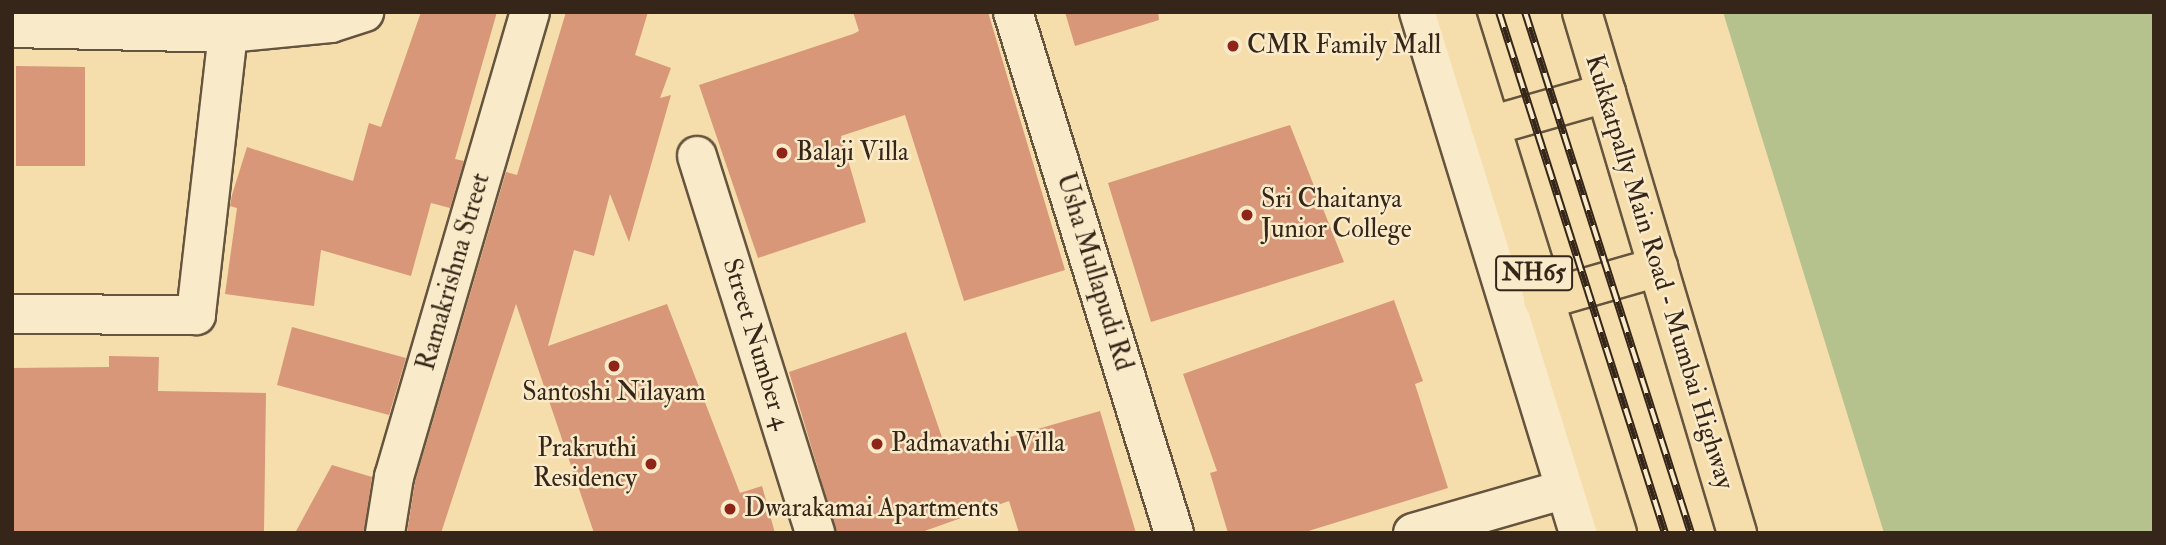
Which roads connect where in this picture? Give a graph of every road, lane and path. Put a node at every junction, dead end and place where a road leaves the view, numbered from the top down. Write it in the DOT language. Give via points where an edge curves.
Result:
graph roads {
  1 [pos="364,12"];
  2 [pos="530,12"];
  3 [pos="1013,12"];
  4 [pos="1419,12"];
  5 [pos="1455,12"];
  6 [pos="1582,12"];
  7 [pos="64,21"];
  8 [pos="12,28"];
  9 [pos="228,33"];
  10 [pos="1606,93"];
  11 [pos="1490,126"];
  12 [pos="698,156"];
  13 [pos="1658,267"];
  14 [pos="1543,300"];
  15 [pos="12,314"];
  16 [pos="1583,484"];
  17 [pos="385,533"];
  18 [pos="815,533"];
  19 [pos="1174,533"];
  20 [pos="1413,533"];
  21 [pos="1579,533"];
  22 [pos="1617,533"];
  23 [pos="1737,533"];
  1 -- 9 [label="street" via="331,23"];
  2 -- 17 [label="street, Ramakrishna Street" via="394,477"];
  3 -- 19 [label="street, Usha Mullapudi Rd"];
  4 -- 16 [label="street"];
  5 -- 11 [label="highway, NH65"];
  6 -- 10 [label="highway, Kukkatpally Main Road - Mumbai Highway"];
  7 -- 8 [label="street"];
  7 -- 9 [label="street"];
  9 -- 15 [label="street" via="196,315"];
  10 -- 11 [label="highway"];
  10 -- 13 [label="highway, Kukkatpally Main Road - Mumbai Highway"];
  11 -- 14 [label="highway, NH65"];
  12 -- 18 [label="street, Street Number 4"];
  13 -- 14 [label="highway"];
  13 -- 23 [label="highway, Kukkatpally Main Road - Mumbai Highway"];
  14 -- 16 [label="highway, NH65"];
  16 -- 20 [label="street"];
  16 -- 21 [label="street"];
  16 -- 22 [label="highway, NH65"];
}
